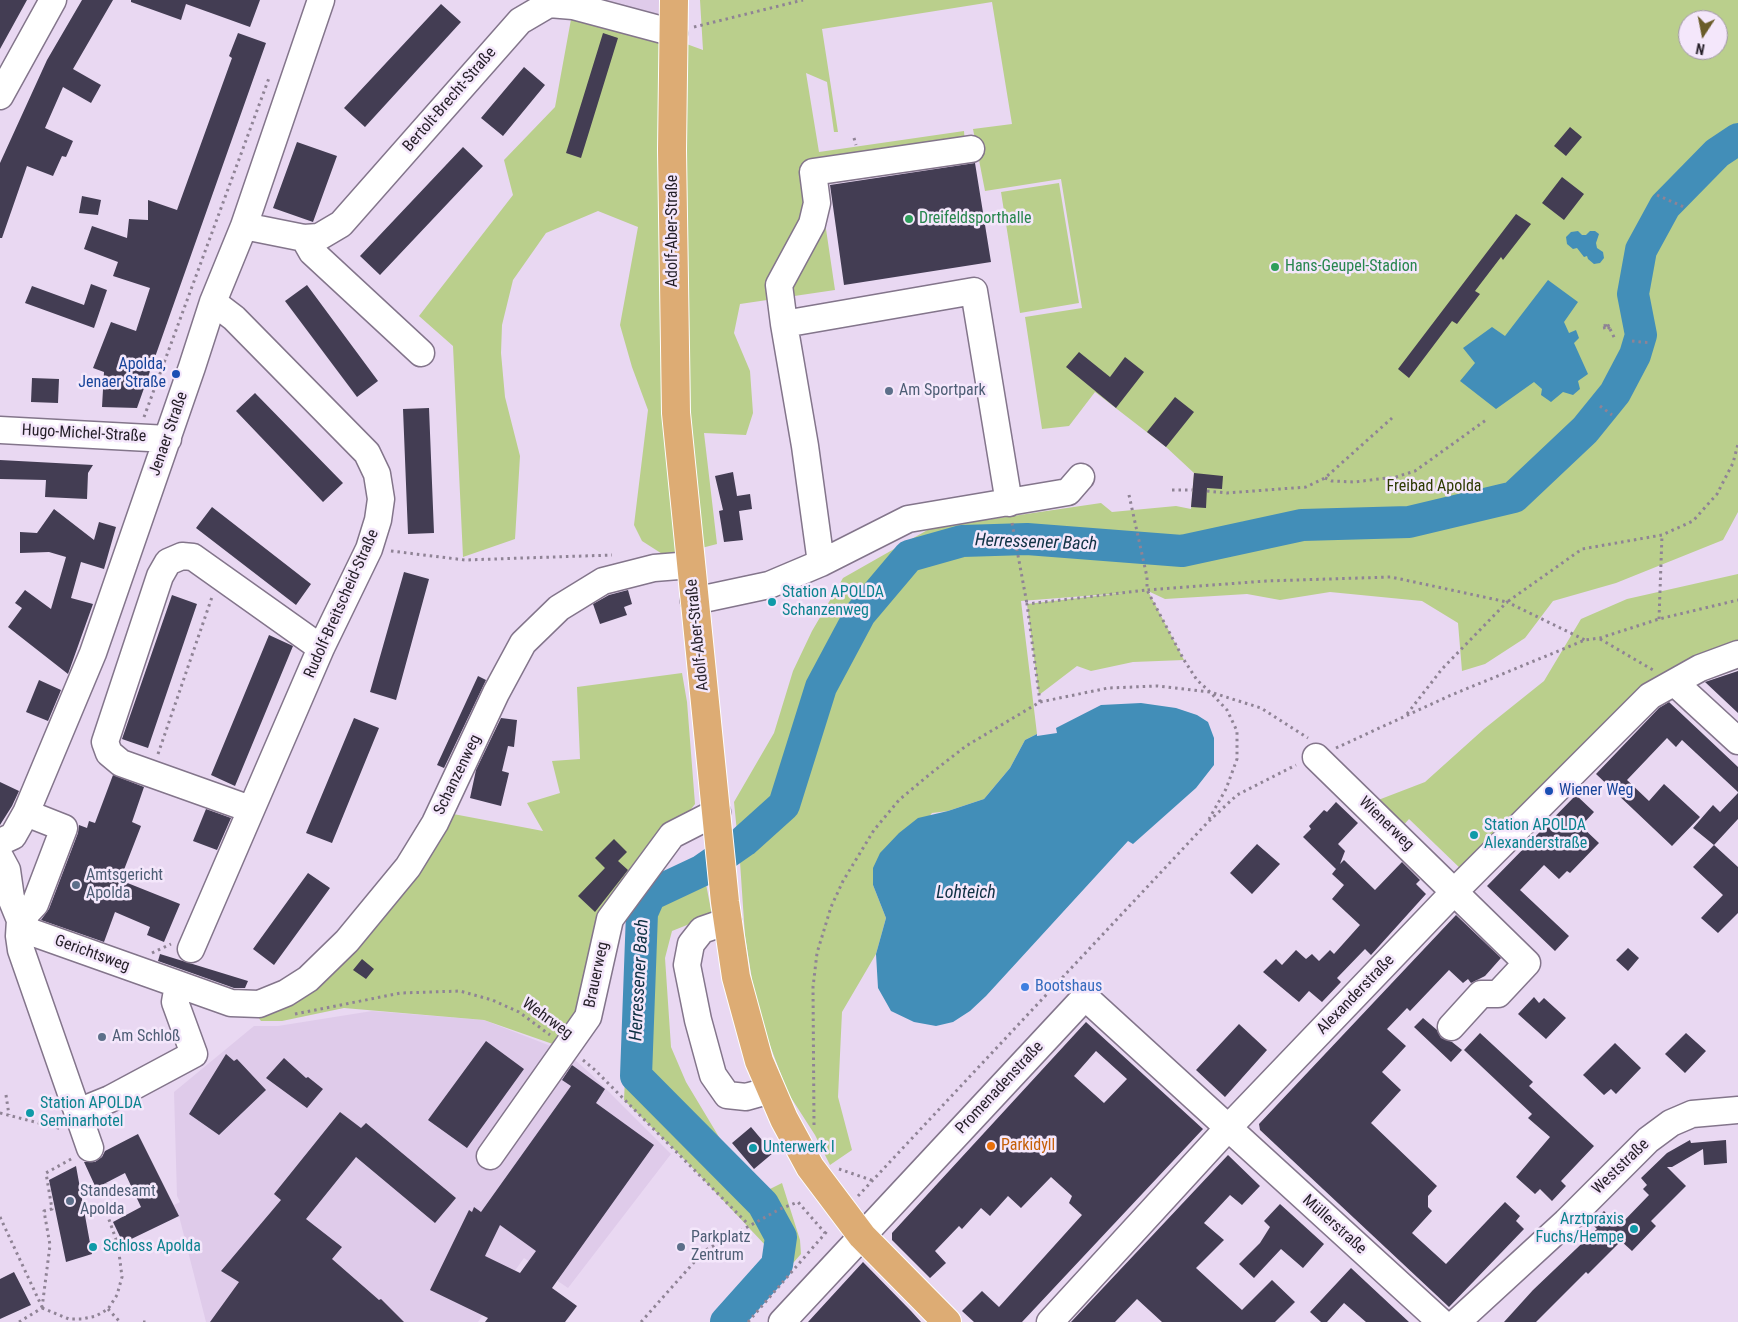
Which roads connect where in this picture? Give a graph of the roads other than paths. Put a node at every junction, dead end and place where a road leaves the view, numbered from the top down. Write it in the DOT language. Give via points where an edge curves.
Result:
graph roads {
  1 [pos="53,0"];
  2 [pos="321,0"];
  3 [pos="674,0"];
  4 [pos="674,33"];
  5 [pos="0,96"];
  6 [pos="971,149"];
  7 [pos="244,226"];
  8 [pos="304,238"];
  9 [pos="213,302"];
  10 [pos="784,324"];
  11 [pos="421,354"];
  12 [pos="0,430"];
  13 [pos="168,439"];
  14 [pos="1081,477"];
  15 [pos="1009,503"];
  16 [pos="821,563"];
  17 [pos="691,565"];
  18 [pos="694,600"];
  19 [pos="321,648"];
  20 [pos="1738,654"];
  21 [pos="1675,683"];
  22 [pos="1738,741"];
  23 [pos="1316,757"];
  24 [pos="250,809"];
  25 [pos="717,812"];
  26 [pos="26,813"];
  27 [pos="1,850"];
  28 [pos="1455,891"];
  29 [pos="20,920"];
  30 [pos="728,921"];
  31 [pos="190,949"];
  32 [pos="178,985"];
  33 [pos="231,1003"];
  34 [pos="1451,1027"];
  35 [pos="771,1090"];
  36 [pos="1738,1110"];
  37 [pos="70,1121"];
  38 [pos="1228,1128"];
  39 [pos="90,1148"];
  40 [pos="490,1156"];
  41 [pos="862,1236"];
  42 [pos="782,1322"];
  43 [pos="948,1322"];
  44 [pos="1050,1322"];
  45 [pos="1441,1322"];
  46 [pos="1457,1322"];
  1 -- 5 [label="street"];
  2 -- 7 [label="street, Jenaer Straße"];
  3 -- 4 [label="main road, Adolf-Aber-Straße"];
  4 -- 8 [label="street, Bertolt-Brecht-Straße" via="573,6 549,4 520,21 341,224 319,236"];
  4 -- 17 [label="main road, Adolf-Aber-Straße" via="674,358 676,413"];
  6 -- 10 [label="street" via="813,172 817,203 812,224 779,285"];
  7 -- 8 [label="street, Bertolt-Brecht-Straße"];
  7 -- 9 [label="street, Jenaer Straße"];
  8 -- 11 [label="street" via="312,252"];
  9 -- 13 [label="street, Jenaer Straße"];
  9 -- 19 [label="street, Rudolf-Breitscheid-Straße" via="234,318 367,453 377,474 381,499 369,549"];
  10 -- 15 [label="street" via="974,291"];
  10 -- 16 [label="street"];
  12 -- 13 [label="street, Hugo-Michel-Straße"];
  13 -- 26 [label="street, Jenaer Straße" via="93,653"];
  14 -- 15 [label="street" via="1068,492"];
  15 -- 16 [label="street" via="908,519"];
  16 -- 18 [label="street" via="760,588"];
  17 -- 18 [label="main road, Adolf-Aber-Straße"];
  17 -- 33 [label="street, Schanzenweg" via="654,568 603,581 559,608 523,643 434,823 408,867 381,902 308,979 259,1004"];
  18 -- 25 [label="main road, Adolf-Aber-Straße"];
  19 -- 24 [label="street, Rudolf-Breitscheid-Straße"];
  19 -- 24 [label="street" via="194,557 182,556 168,562 160,576 104,742 109,753 122,763"];
  20 -- 21 [label="street, Alexanderstraße" via="1700,668"];
  21 -- 22 [label="street"];
  21 -- 28 [label="street, Alexanderstraße" via="1650,696"];
  23 -- 28 [label="street, Wienerweg"];
  24 -- 31 [label="street, Rudolf-Breitscheid-Straße"];
  25 -- 30 [label="main road, Adolf-Aber-Straße"];
  25 -- 40 [label="street, Brauerweg" via="672,835 610,919 588,1017"];
  26 -- 27 [label="street, Jenaer Straße"];
  26 -- 29 [label="street" via="64,828 35,904"];
  27 -- 29 [label="street" via="11,898"];
  28 -- 34 [label="street, Wienerweg" via="1527,963 1498,994 1481,994"];
  28 -- 38 [label="street, Alexanderstraße"];
  29 -- 32 [label="street, Gerichtsweg" via="31,932"];
  29 -- 37 [label="street" via="21,950"];
  30 -- 35 [label="main road, Adolf-Aber-Straße" via="736,977 747,1021"];
  30 -- 35 [label="street" via="702,930 691,944 687,965 698,1020 713,1076 727,1095 746,1096"];
  32 -- 33 [label="street, Gerichtsweg"];
  32 -- 37 [label="street" via="175,1002 194,1054"];
  35 -- 41 [label="main road, Adolf-Aber-Straße" via="810,1167"];
  36 -- 46 [label="street, Weststraße" via="1692,1114 1656,1134"];
  37 -- 39 [label="street"];
  38 -- 41 [label="street, Promenadenstraße" via="1085,997"];
  38 -- 44 [label="street, Alexanderstraße"];
  38 -- 45 [label="street, Müllerstraße"];
  41 -- 42 [label="street, Promenadenstraße"];
  41 -- 43 [label="main road, Adolf-Aber-Straße"];
}
